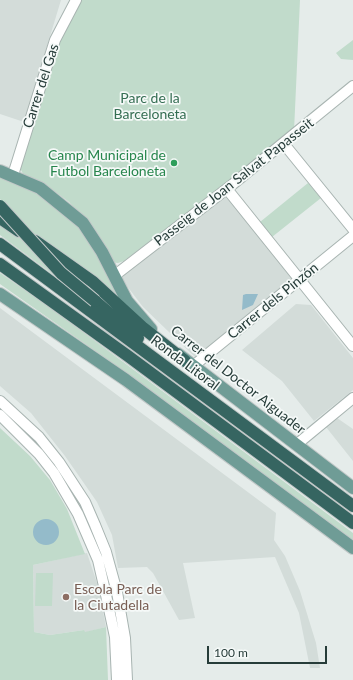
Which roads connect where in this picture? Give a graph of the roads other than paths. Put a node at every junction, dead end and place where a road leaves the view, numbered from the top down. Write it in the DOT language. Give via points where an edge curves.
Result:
graph roads {
  1 [pos="76,0"];
  2 [pos="353,86"];
  3 [pos="284,144"];
  4 [pos="0,170"];
  5 [pos="13,175"];
  6 [pos="227,189"];
  7 [pos="0,206"];
  8 [pos="0,218"];
  9 [pos="353,229"];
  10 [pos="353,236"];
  11 [pos="0,244"];
  12 [pos="0,265"];
  13 [pos="114,276"];
  14 [pos="299,280"];
  15 [pos="0,294"];
  16 [pos="353,346"];
  17 [pos="188,364"];
  18 [pos="183,380"];
  19 [pos="353,398"];
  20 [pos="0,401"];
  21 [pos="0,415"];
  22 [pos="296,445"];
  23 [pos="353,488"];
  24 [pos="353,506"];
  25 [pos="353,523"];
  26 [pos="353,548"];
  27 [pos="117,680"];
  28 [pos="127,680"];
  1 -- 5 [label="street, Carrer del Gas" via="55,40"];
  2 -- 3 [label="street, Passeig de Joan Salvat Papasseit"];
  3 -- 6 [label="street, Passeig de Joan Salvat Papasseit"];
  3 -- 9 [label="street"];
  4 -- 5 [label="main road, Carrer del Doctor Aiguader"];
  5 -- 13 [label="main road, Carrer del Doctor Aiguader" via="40,188 83,223"];
  6 -- 13 [label="street, Passeig de Joan Salvat Papasseit"];
  6 -- 14 [label="street"];
  7 -- 18 [label="highway, bridge" via="61,273"];
  8 -- 17 [label="highway" via="93,282 142,327"];
  10 -- 14 [label="street, Carrer dels Pinzón"];
  11 -- 18 [label="highway, Ronda Litoral"];
  12 -- 25 [label="highway, Ronda Litoral" via="128,356"];
  13 -- 17 [label="main road, Carrer del Doctor Aiguader" via="127,301 146,324"];
  14 -- 16 [label="street"];
  14 -- 17 [label="street, Carrer dels Pinzón"];
  15 -- 26 [label="main road" via="126,380"];
  17 -- 22 [label="main road, Carrer del Doctor Aiguader"];
  18 -- 24 [label="highway, Ronda Litoral"];
  19 -- 22 [label="street"];
  20 -- 28 [label="street" via="39,437 85,502 106,552 117,592"];
  21 -- 27 [label="street" via="40,454 78,514 98,560 115,637"];
  22 -- 23 [label="main road, Carrer del Doctor Aiguader"];
}
